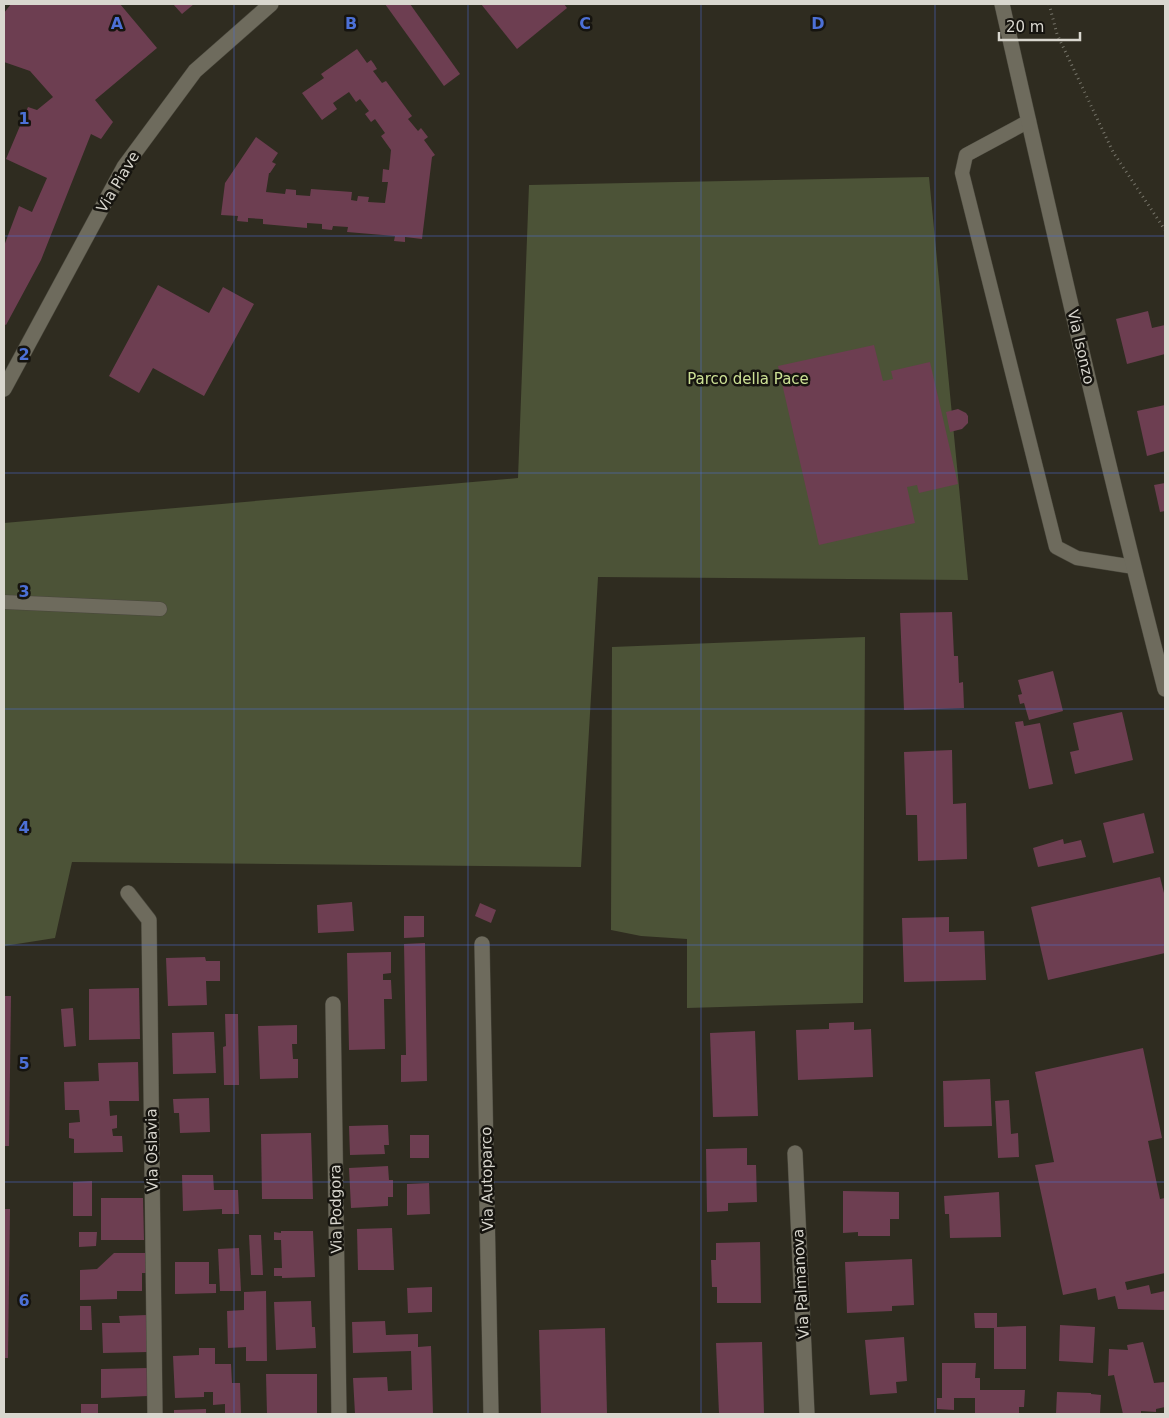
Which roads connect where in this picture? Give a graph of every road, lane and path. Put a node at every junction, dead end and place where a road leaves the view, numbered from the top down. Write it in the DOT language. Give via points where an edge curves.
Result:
graph roads {
  1 [pos="270,4"];
  2 [pos="1002,4"];
  3 [pos="1049,4"];
  4 [pos="1028,121"];
  5 [pos="1165,230"];
  6 [pos="4,389"];
  7 [pos="1134,567"];
  8 [pos="4,602"];
  9 [pos="160,609"];
  10 [pos="1165,689"];
  11 [pos="128,893"];
  12 [pos="482,944"];
  13 [pos="333,1004"];
  14 [pos="795,1153"];
  15 [pos="156,1414"];
  16 [pos="339,1414"];
  17 [pos="491,1414"];
  18 [pos="807,1414"];
  1 -- 6 [label="street, Via Piave" via="195,71 124,167"];
  2 -- 4 [label="street, Via Isonzo"];
  3 -- 5 [label="path" via="1057,34 1112,152"];
  4 -- 7 [label="street, Via Isonzo"];
  4 -- 7 [label="lane" via="966,155 962,173 1056,547 1077,558"];
  7 -- 10 [label="street, Via Isonzo"];
  8 -- 9 [label="lane"];
  11 -- 15 [label="street, Via Oslavia" via="149,920"];
  12 -- 17 [label="street, Via Autoparco"];
  13 -- 16 [label="street, Via Podgora"];
  14 -- 18 [label="street, Via Palmanova"];
}
